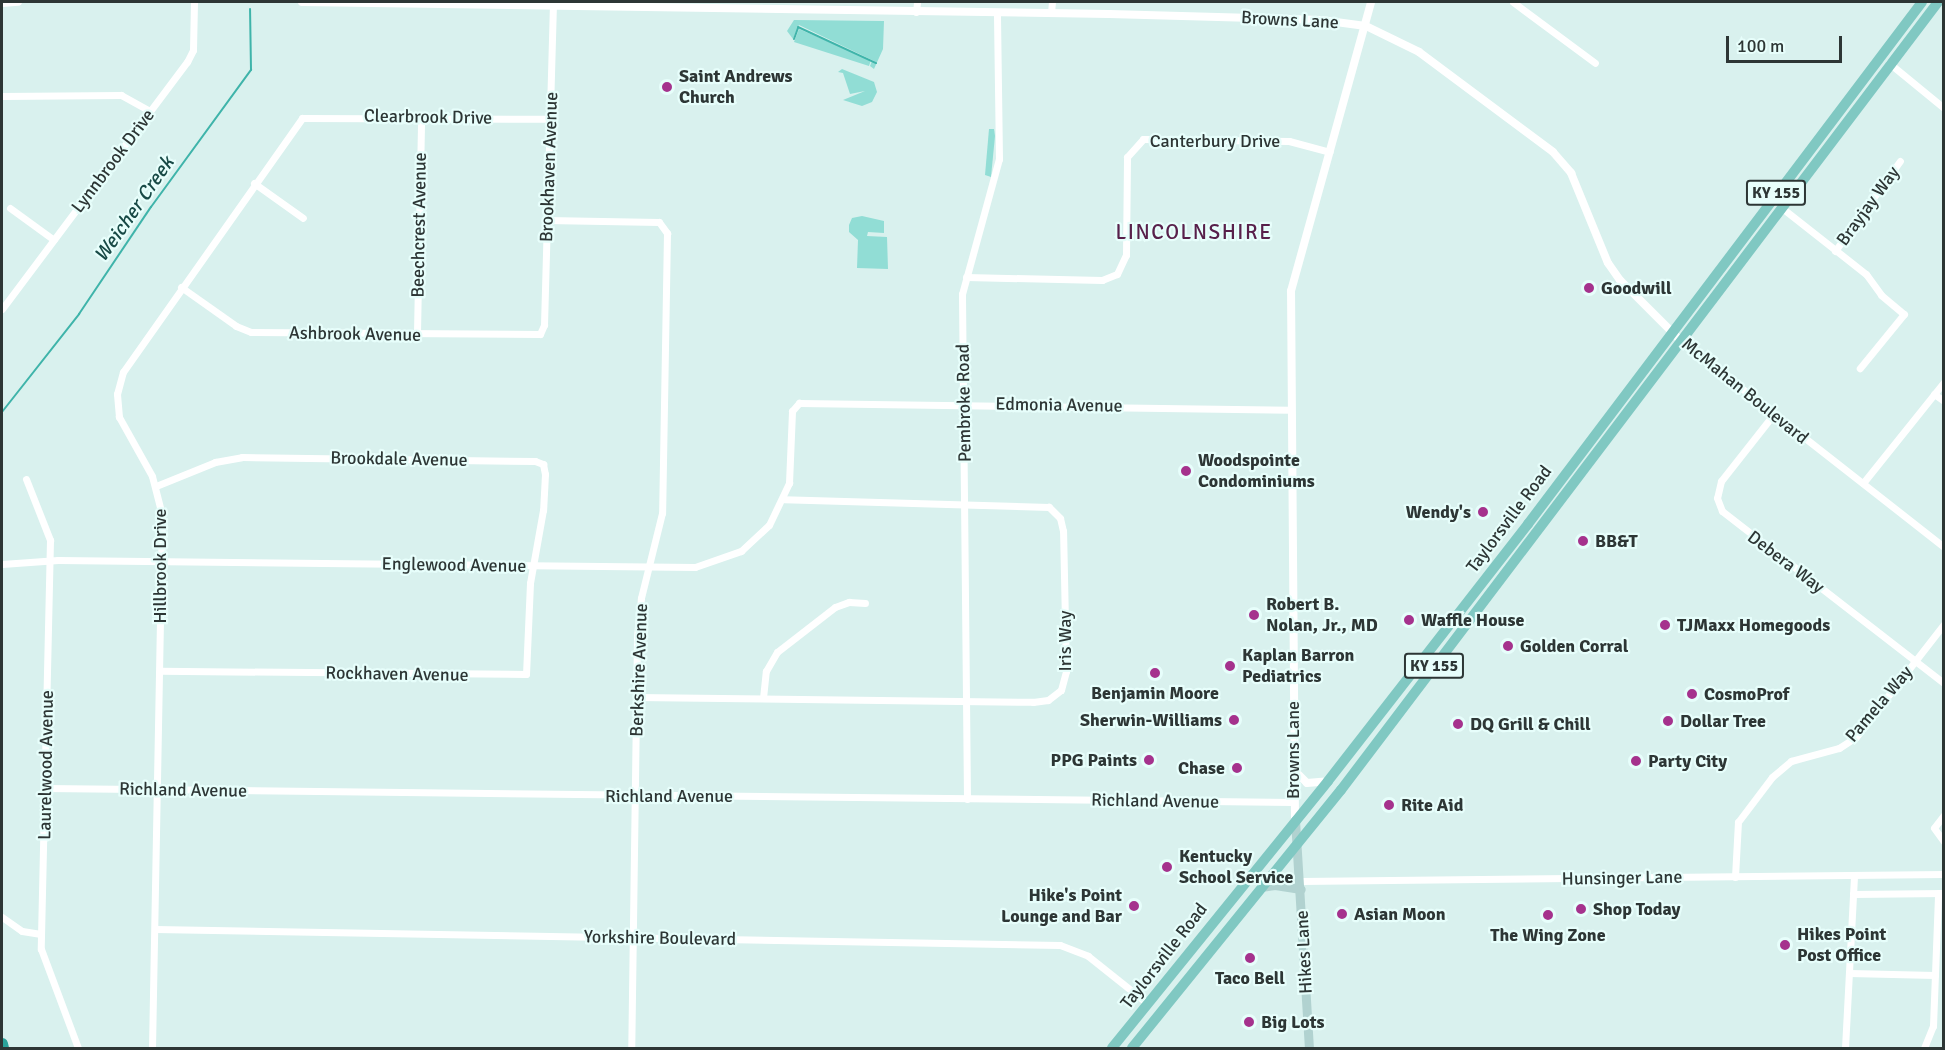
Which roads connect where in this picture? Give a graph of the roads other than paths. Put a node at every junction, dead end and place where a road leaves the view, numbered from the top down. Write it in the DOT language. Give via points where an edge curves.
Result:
graph roads {
  1 [pos="18,2"];
  2 [pos="194,2"];
  3 [pos="302,2"];
  4 [pos="917,2"];
  5 [pos="1052,2"];
  6 [pos="1371,2"];
  7 [pos="1513,2"];
  8 [pos="1922,2"];
  9 [pos="1938,2"];
  10 [pos="2,3"];
  11 [pos="553,3"];
  12 [pos="652,4"];
  13 [pos="781,5"];
  14 [pos="916,12"];
  15 [pos="997,12"];
  16 [pos="1051,13"];
  17 [pos="1366,26"];
  18 [pos="1881,55"];
  19 [pos="1596,63"];
  20 [pos="1891,65"];
  21 [pos="2,96"];
  22 [pos="1944,108"];
  23 [pos="150,111"];
  24 [pos="304,117"];
  25 [pos="421,117"];
  26 [pos="552,118"];
  27 [pos="1330,152"];
  28 [pos="1900,161"];
  29 [pos="254,183"];
  30 [pos="10,208"];
  31 [pos="1782,208"];
  32 [pos="303,218"];
  33 [pos="546,220"];
  34 [pos="54,240"];
  35 [pos="1835,251"];
  36 [pos="966,277"];
  37 [pos="181,287"];
  38 [pos="2,309"];
  39 [pos="542,332"];
  40 [pos="417,333"];
  41 [pos="1676,336"];
  42 [pos="1860,368"];
  43 [pos="1944,382"];
  44 [pos="1934,394"];
  45 [pos="1944,401"];
  46 [pos="963,405"];
  47 [pos="794,406"];
  48 [pos="1290,410"];
  49 [pos="1773,415"];
  50 [pos="26,479"];
  51 [pos="1863,483"];
  52 [pos="156,486"];
  53 [pos="784,499"];
  54 [pos="965,503"];
  55 [pos="1944,547"];
  56 [pos="50,561"];
  57 [pos="162,561"];
  58 [pos="2,564"];
  59 [pos="531,566"];
  60 [pos="649,568"];
  61 [pos="865,603"];
  62 [pos="1944,624"];
  63 [pos="1915,661"];
  64 [pos="160,671"];
  65 [pos="1944,683"];
  66 [pos="636,697"];
  67 [pos="763,698"];
  68 [pos="968,701"];
  69 [pos="1294,770"];
  70 [pos="1329,781"];
  71 [pos="45,788"];
  72 [pos="158,789"];
  73 [pos="635,795"];
  74 [pos="967,799"];
  75 [pos="1293,802"];
  76 [pos="1944,815"];
  77 [pos="1295,820"];
  78 [pos="1298,842"];
  79 [pos="1944,842"];
  80 [pos="1944,874"];
  81 [pos="1854,875"];
  82 [pos="1735,877"];
  83 [pos="1301,885"];
  84 [pos="1261,887"];
  85 [pos="1941,893"];
  86 [pos="1853,894"];
  87 [pos="2,917"];
  88 [pos="155,929"];
  89 [pos="41,934"];
  90 [pos="633,937"];
  91 [pos="1849,973"];
  92 [pos="1935,975"];
  93 [pos="1147,1003"];
  94 [pos="2,1044"];
  95 [pos="3,1048"];
  96 [pos="78,1048"];
  97 [pos="153,1048"];
  98 [pos="631,1048"];
  99 [pos="1113,1048"];
  100 [pos="1132,1048"];
  101 [pos="1309,1048"];
  102 [pos="1845,1048"];
  103 [pos="1924,1048"];
  1 -- 10 [label="street"];
  2 -- 23 [label="street, Lynnbrook Drive" via="192,54"];
  3 -- 11 [label="street, Browns Lane"];
  4 -- 14 [label="street"];
  5 -- 16 [label="street"];
  6 -- 17 [label="street"];
  7 -- 19 [label="street"];
  8 -- 18 [label="main road, Taylorsville Road / KY 155"];
  9 -- 20 [label="main road, Taylorsville Road / KY 155"];
  11 -- 12 [label="street, Browns Lane"];
  11 -- 26 [label="street, Brookhaven Avenue"];
  12 -- 13 [label="street, Browns Lane"];
  13 -- 14 [label="street, Browns Lane"];
  14 -- 15 [label="street, Browns Lane"];
  15 -- 16 [label="street, Browns Lane"];
  15 -- 36 [label="street, Pembroke Road" via="999,159"];
  16 -- 17 [label="street, Browns Lane" via="1321,20"];
  17 -- 27 [label="street, Browns Lane"];
  17 -- 41 [label="street, McMahan Boulevard" via="1419,52 1553,152 1571,173 1608,263"];
  18 -- 20 [label="street"];
  18 -- 41 [label="main road, Taylorsville Road / KY 155"];
  20 -- 22 [label="street"];
  20 -- 31 [label="main road, Taylorsville Road / KY 155"];
  21 -- 23 [label="street" via="121,94"];
  23 -- 34 [label="street, Lynnbrook Drive"];
  24 -- 25 [label="street, Clearbrook Drive"];
  24 -- 29 [label="street, Hillbrook Drive"];
  25 -- 26 [label="street, Clearbrook Drive"];
  25 -- 40 [label="street, Beechcrest Avenue"];
  26 -- 33 [label="street, Brookhaven Avenue"];
  27 -- 36 [label="street, Canterbury Drive" via="1289,141 1143,139 1127,157 1126,255 1117,274 1102,280"];
  27 -- 48 [label="street, Browns Lane" via="1291,291"];
  28 -- 35 [label="street, Brayjay Way"];
  29 -- 32 [label="street"];
  29 -- 37 [label="street, Hillbrook Drive"];
  30 -- 34 [label="street"];
  31 -- 35 [label="street"];
  31 -- 41 [label="main road, Taylorsville Road / KY 155"];
  33 -- 39 [label="street, Brookhaven Avenue"];
  33 -- 60 [label="street, Berkshire Avenue" via="662,223 667,233 662,513"];
  34 -- 38 [label="street, Lynnbrook Drive"];
  35 -- 42 [label="street" via="1866,274 1881,295 1904,314"];
  36 -- 46 [label="street, Pembroke Road" via="962,294"];
  37 -- 40 [label="street, Ashbrook Avenue" via="236,326 251,332"];
  37 -- 52 [label="street, Hillbrook Drive" via="126,365 117,394 126,435"];
  39 -- 40 [label="street, Ashbrook Avenue" via="533,336"];
  41 -- 49 [label="street, McMahan Boulevard"];
  41 -- 70 [label="main road, Taylorsville Road / KY 155"];
  41 -- 78 [label="main road, Taylorsville Road / KY 155"];
  43 -- 44 [label="street"];
  44 -- 45 [label="street"];
  44 -- 51 [label="street"];
  46 -- 47 [label="street, Edmonia Avenue"];
  46 -- 48 [label="street, Edmonia Avenue"];
  46 -- 54 [label="street, Pembroke Road"];
  47 -- 53 [label="street, Englewood Avenue" via="791,470"];
  48 -- 69 [label="street, Browns Lane"];
  49 -- 51 [label="street, McMahan Boulevard"];
  49 -- 63 [label="street, Debera Way" via="1721,481 1717,498 1722,511"];
  50 -- 56 [label="street, Laurelwood Avenue" via="48,530"];
  51 -- 55 [label="street, McMahan Boulevard"];
  52 -- 57 [label="street, Hillbrook Drive" via="162,515"];
  52 -- 59 [label="street, Brookdale Avenue" via="215,462 242,457 540,462 545,469 543,510"];
  53 -- 54 [label="street, Iris Way"];
  53 -- 60 [label="street, Englewood Avenue" via="763,533 734,555 703,566"];
  54 -- 68 [label="street, Pembroke Road"];
  54 -- 68 [label="street, Iris Way" via="1041,504 1060,518 1066,671 1061,690 1048,700"];
  56 -- 57 [label="street, Englewood Avenue"];
  56 -- 58 [label="street, Englewood Avenue"];
  56 -- 71 [label="street, Laurelwood Avenue"];
  57 -- 59 [label="street, Englewood Avenue"];
  57 -- 64 [label="street, Hillbrook Drive"];
  59 -- 60 [label="street, Englewood Avenue"];
  59 -- 64 [label="street, Rockhaven Avenue" via="529,664 522,675"];
  60 -- 66 [label="street, Berkshire Avenue" via="638,619"];
  61 -- 67 [label="street" via="849,602 835,608 777,652 766,671"];
  62 -- 63 [label="street, Pamela Way"];
  63 -- 65 [label="street, Debera Way"];
  63 -- 82 [label="street, Pamela Way" via="1856,737 1839,748 1791,761 1772,777 1738,822"];
  64 -- 72 [label="street, Hillbrook Drive"];
  66 -- 67 [label="street, Iris Way"];
  66 -- 73 [label="street, Berkshire Avenue"];
  67 -- 68 [label="street, Iris Way"];
  68 -- 74 [label="street, Pembroke Road"];
  69 -- 70 [label="street" via="1307,783"];
  69 -- 75 [label="street, Browns Lane"];
  70 -- 77 [label="main road, Taylorsville Road / KY 155"];
  71 -- 72 [label="street, Richland Avenue"];
  71 -- 89 [label="street, Laurelwood Avenue"];
  72 -- 73 [label="street, Richland Avenue"];
  72 -- 88 [label="street, Hillbrook Drive"];
  73 -- 74 [label="street, Richland Avenue"];
  73 -- 90 [label="street, Berkshire Avenue"];
  74 -- 75 [label="street, Richland Avenue"];
  75 -- 77 [label="street, Browns Lane"];
  76 -- 79 [label="street" via="1934,823"];
  77 -- 78 [label="main road, Hikes Lane"];
  77 -- 93 [label="main road, Taylorsville Road / KY 155"];
  78 -- 83 [label="main road, Hikes Lane"];
  78 -- 84 [label="main road, Taylorsville Road / KY 155"];
  80 -- 81 [label="street, Hunsinger Lane"];
  81 -- 82 [label="street, Hunsinger Lane"];
  81 -- 86 [label="street"];
  82 -- 83 [label="street, Hunsinger Lane"];
  83 -- 84 [label="main road"];
  83 -- 101 [label="main road, Hikes Lane"];
  84 -- 100 [label="main road, Taylorsville Road / KY 155"];
  85 -- 86 [label="street"];
  85 -- 92 [label="street"];
  86 -- 91 [label="street"];
  87 -- 89 [label="street" via="22,931"];
  88 -- 90 [label="street, Yorkshire Boulevard"];
  88 -- 97 [label="street, Hillbrook Drive"];
  89 -- 96 [label="street, Laurelwood Avenue" via="41,949"];
  90 -- 93 [label="street, Yorkshire Boulevard" via="1069,947 1088,956"];
  90 -- 98 [label="street, Berkshire Avenue"];
  91 -- 92 [label="street"];
  91 -- 102 [label="street"];
  92 -- 103 [label="street" via="1933,1026"];
  93 -- 99 [label="main road, Taylorsville Road / KY 155"];
  94 -- 95 [label="highway"];
}
